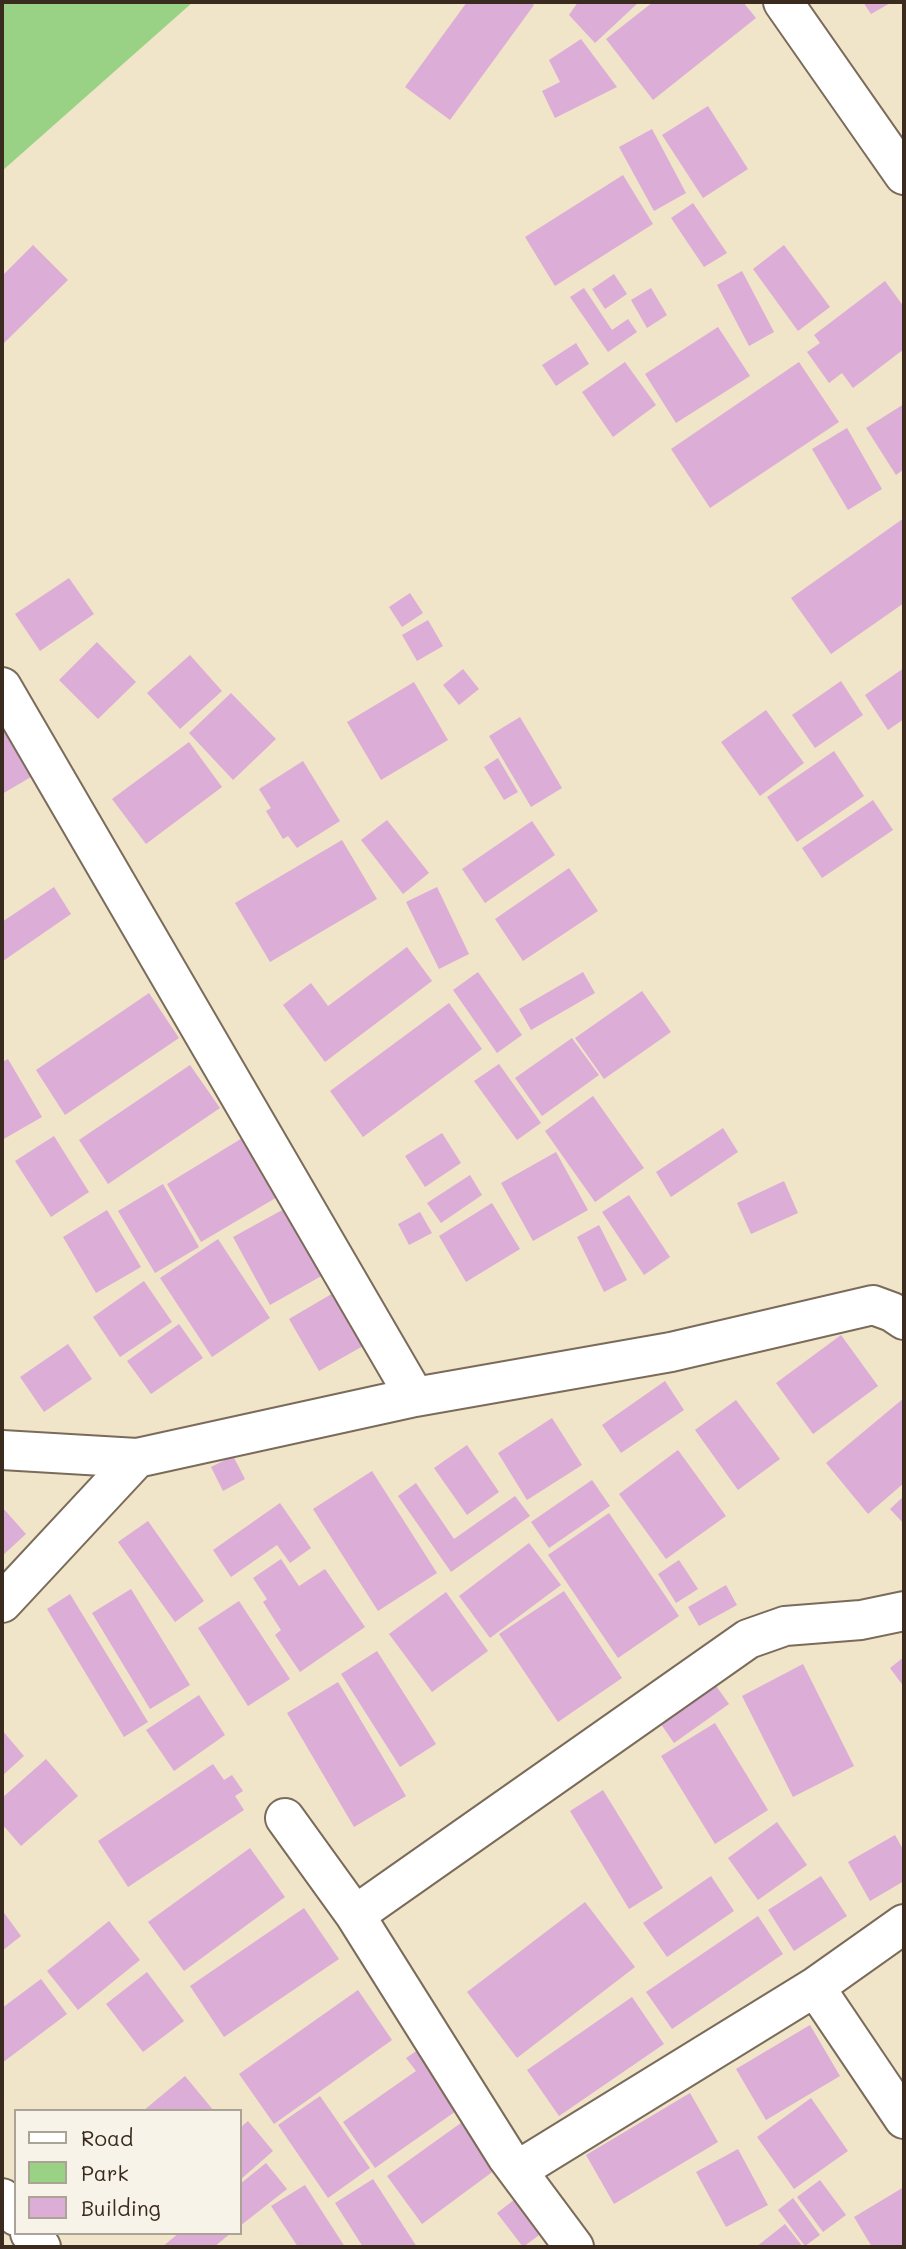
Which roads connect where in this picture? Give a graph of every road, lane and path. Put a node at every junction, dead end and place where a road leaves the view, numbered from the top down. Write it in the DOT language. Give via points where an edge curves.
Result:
graph roads {
  1 [pos="783,2"];
  2 [pos="904,175"];
  3 [pos="2,687"];
  4 [pos="904,1320"];
  5 [pos="415,1397"];
  6 [pos="4,1447"];
  7 [pos="137,1458"];
  8 [pos="2,1604"];
  9 [pos="904,1611"];
  10 [pos="285,1818"];
  11 [pos="355,1915"];
  12 [pos="904,1924"];
  13 [pos="815,1987"];
  14 [pos="904,2119"];
  15 [pos="519,2170"];
  16 [pos="2,2198"];
  17 [pos="14,2213"];
  18 [pos="574,2247"];
  1 -- 2 [label="street"];
  3 -- 5 [label="street"];
  4 -- 5 [label="street" via="873,1305 671,1352"];
  5 -- 7 [label="street"];
  6 -- 7 [label="street"];
  7 -- 8 [label="street"];
  9 -- 11 [label="street" via="785,1626 748,1639"];
  10 -- 11 [label="street"];
  11 -- 15 [label="street"];
  12 -- 13 [label="street"];
  13 -- 14 [label="street"];
  13 -- 15 [label="street"];
  15 -- 18 [label="street"];
  16 -- 17 [label="street"];
}
